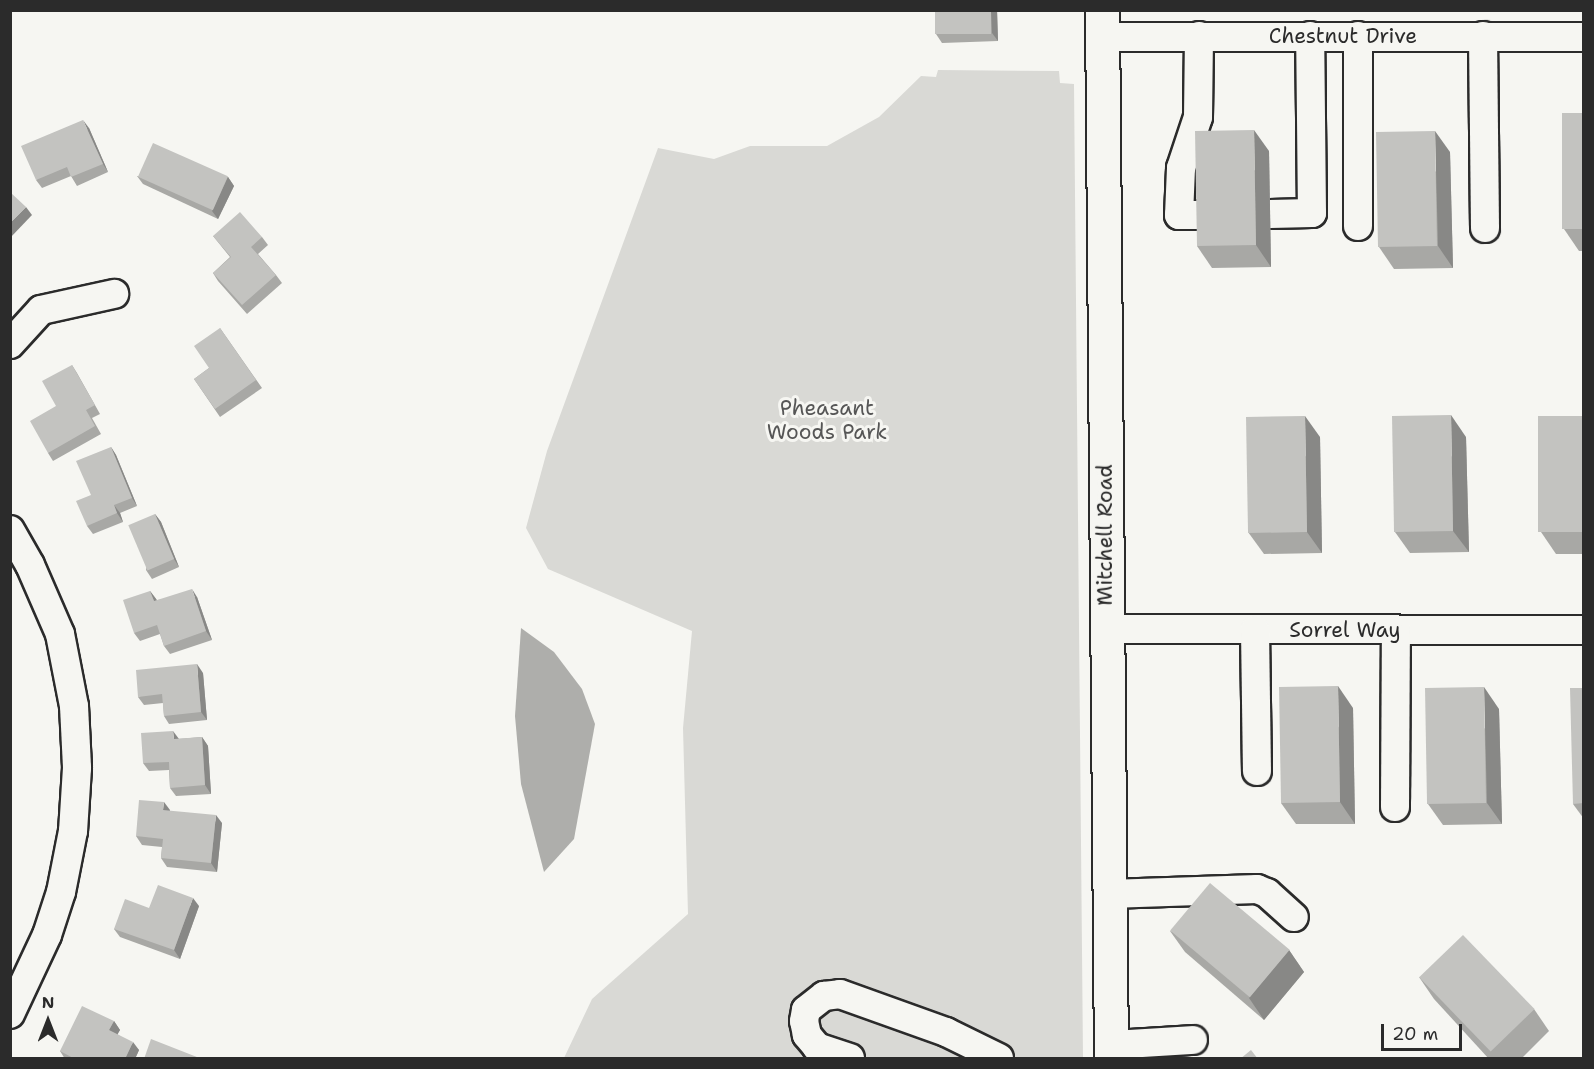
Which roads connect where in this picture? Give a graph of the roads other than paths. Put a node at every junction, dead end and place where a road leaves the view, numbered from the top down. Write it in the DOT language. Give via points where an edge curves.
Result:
graph roads {
  1 [pos="1102,24"];
  2 [pos="1199,36"];
  3 [pos="1310,36"];
  4 [pos="1358,36"];
  5 [pos="1483,36"];
  6 [pos="1584,37"];
  7 [pos="1270,214"];
  8 [pos="1211,215"];
  9 [pos="1358,226"];
  10 [pos="1485,228"];
  11 [pos="114,294"];
  12 [pos="10,344"];
  13 [pos="10,530"];
  14 [pos="1106,629"];
  15 [pos="1255,630"];
  16 [pos="1396,630"];
  17 [pos="1584,630"];
  18 [pos="1257,771"];
  19 [pos="1395,807"];
  20 [pos="1109,894"];
  21 [pos="1294,916"];
  22 [pos="10,1014"];
  23 [pos="1194,1040"];
  24 [pos="1111,1052"];
  25 [pos="994,1058"];
  26 [pos="850,1059"];
  1 -- 2 [label="street, Chestnut Drive"];
  1 -- 14 [label="main road, Mitchell Road"];
  2 -- 3 [label="street, Chestnut Drive"];
  2 -- 8 [label="street" via="1198,117 1181,168 1179,215"];
  3 -- 4 [label="street, Chestnut Drive"];
  3 -- 7 [label="street" via="1312,213"];
  4 -- 5 [label="street, Chestnut Drive"];
  4 -- 9 [label="street"];
  5 -- 6 [label="street, Chestnut Drive"];
  5 -- 10 [label="street"];
  11 -- 12 [label="street" via="41,310"];
  13 -- 22 [label="street" via="60,634 74,706 77,768 73,831 61,892 47,935"];
  14 -- 15 [label="street, Sorrel Way"];
  14 -- 20 [label="main road, Mitchell Road"];
  15 -- 16 [label="street, Sorrel Way"];
  15 -- 18 [label="street"];
  16 -- 17 [label="street, Sorrel Way"];
  16 -- 19 [label="street"];
  20 -- 21 [label="street" via="1257,889"];
  20 -- 24 [label="main road, Mitchell Road"];
  23 -- 24 [label="street"];
  25 -- 26 [label="street" via="946,1032 840,994 824,996 806,1010 807,1035 817,1047"];
}
